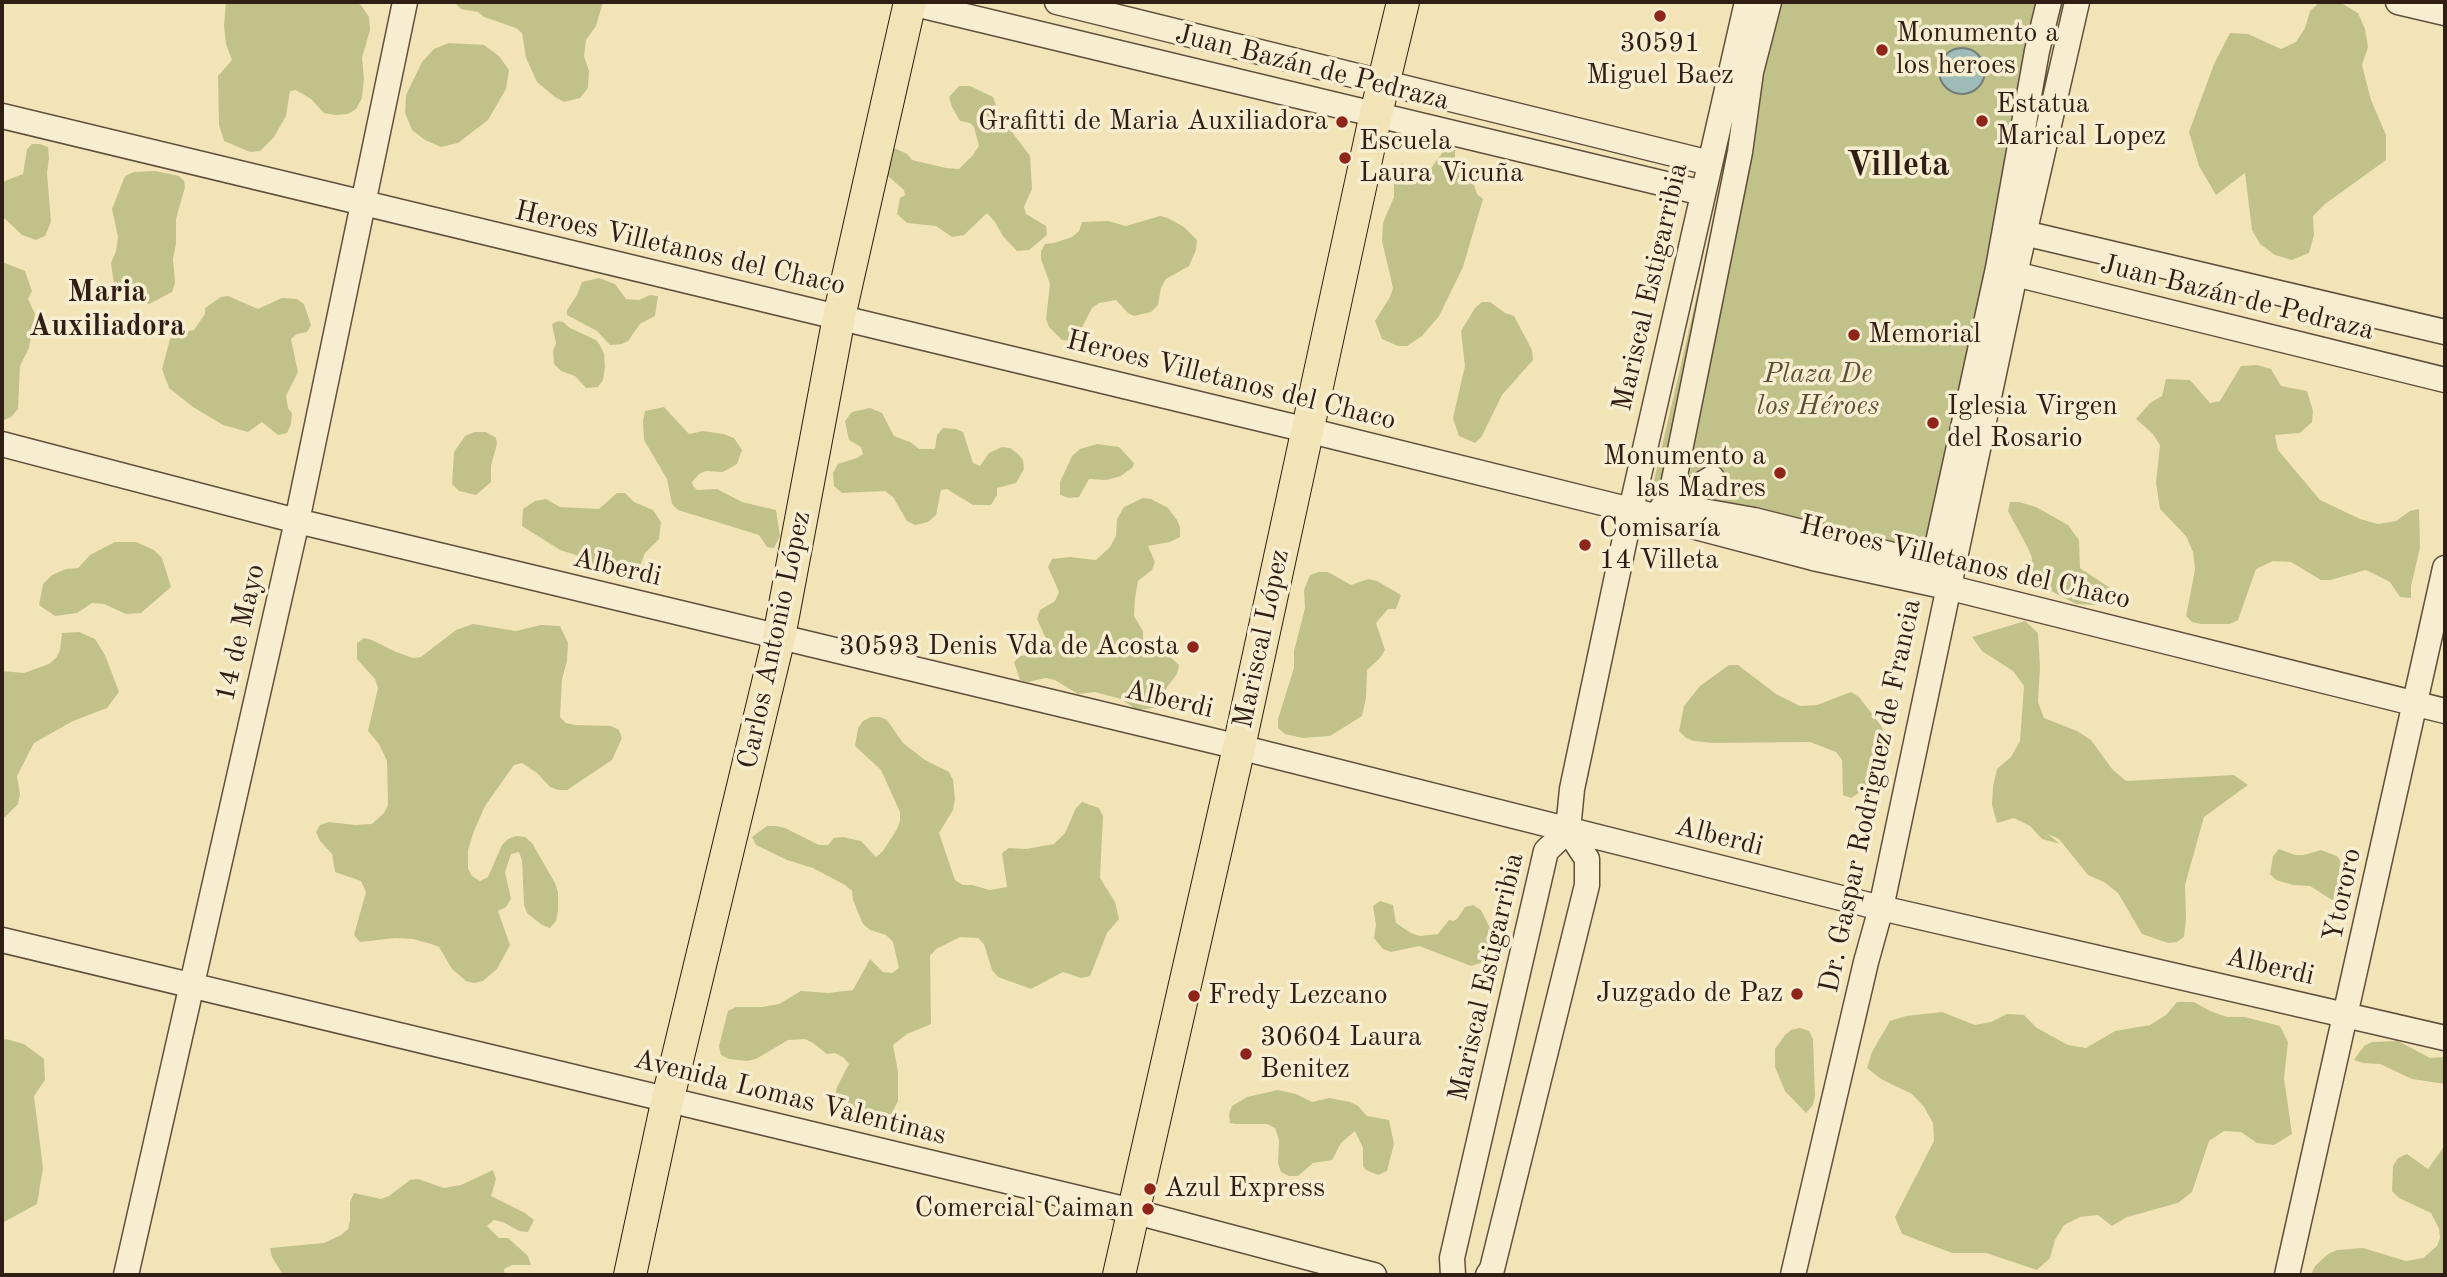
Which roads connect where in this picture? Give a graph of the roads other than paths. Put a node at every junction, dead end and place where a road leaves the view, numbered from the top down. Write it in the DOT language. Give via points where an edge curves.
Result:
graph roads {
  1 [pos="405,2"];
  2 [pos="909,2"];
  3 [pos="1057,2"];
  4 [pos="1403,2"];
  5 [pos="1747,2"];
  6 [pos="1769,2"];
  7 [pos="2049,2"];
  8 [pos="2077,2"];
  9 [pos="2398,2"];
  10 [pos="2445,13"];
  11 [pos="1383,83"];
  12 [pos="1376,114"];
  13 [pos="2,116"];
  14 [pos="1710,163"];
  15 [pos="1703,193"];
  16 [pos="362,204"];
  17 [pos="2024,233"];
  18 [pos="2015,274"];
  19 [pos="839,317"];
  20 [pos="2445,332"];
  21 [pos="2445,380"];
  22 [pos="1307,430"];
  23 [pos="2,444"];
  24 [pos="1712,478"];
  25 [pos="1669,505"];
  26 [pos="1631,510"];
  27 [pos="297,521"];
  28 [pos="2445,568"];
  29 [pos="1947,587"];
  30 [pos="779,637"];
  31 [pos="2414,703"];
  32 [pos="2445,710"];
  33 [pos="1239,747"];
  34 [pos="1568,830"];
  35 [pos="1881,908"];
  36 [pos="2,940"];
  37 [pos="191,987"];
  38 [pos="2347,1015"];
  39 [pos="2445,1038"];
  40 [pos="668,1098"];
  41 [pos="1132,1212"];
  42 [pos="126,1275"];
  43 [pos="629,1275"];
  44 [pos="1119,1275"];
  45 [pos="1374,1275"];
  46 [pos="1453,1275"];
  47 [pos="1488,1275"];
  48 [pos="1793,1275"];
  49 [pos="2287,1275"];
  1 -- 16 [label="street, 14 de Mayo"];
  2 -- 12 [label="street, Juan Bazán de Pedraza"];
  2 -- 19 [label="main road, Carlos Antonio López"];
  3 -- 11 [label="street"];
  4 -- 11 [label="main road, Mariscal López"];
  5 -- 14 [label="street, Mariscal Estigarribia"];
  6 -- 25 [label="street" via="1751,72 1740,152"];
  7 -- 25 [label="street" via="1998,268 1933,565 1754,520"];
  8 -- 17 [label="street, Dr. Gaspar Rodriguez de Francia"];
  9 -- 10 [label="street"];
  11 -- 12 [label="main road, Mariscal López"];
  11 -- 14 [label="street"];
  12 -- 15 [label="street, Juan Bazán de Pedraza"];
  12 -- 22 [label="main road, Mariscal López"];
  13 -- 16 [label="street, Heroes Villetanos del Chaco"];
  14 -- 15 [label="street, Mariscal Estigarribia"];
  15 -- 26 [label="street, Mariscal Estigarribia"];
  16 -- 19 [label="street, Heroes Villetanos del Chaco"];
  16 -- 27 [label="street, 14 de Mayo"];
  17 -- 18 [label="street, Dr. Gaspar Rodriguez de Francia"];
  17 -- 20 [label="street"];
  18 -- 21 [label="street, Juan Bazán de Pedraza"];
  18 -- 29 [label="street, Dr. Gaspar Rodriguez de Francia"];
  19 -- 22 [label="street, Heroes Villetanos del Chaco"];
  19 -- 30 [label="main road, Carlos Antonio López"];
  22 -- 26 [label="street, Heroes Villetanos del Chaco"];
  22 -- 33 [label="main road, Mariscal López"];
  23 -- 27 [label="street, Alberdi"];
  24 -- 25 [label="street"];
  25 -- 26 [label="street"];
  26 -- 29 [label="street, Heroes Villetanos del Chaco" via="1813,558"];
  26 -- 34 [label="street, Mariscal Estigarribia" via="1572,789"];
  27 -- 30 [label="street, Alberdi"];
  27 -- 37 [label="street, 14 de Mayo"];
  28 -- 31 [label="street, Ytororo"];
  29 -- 31 [label="street, Heroes Villetanos del Chaco"];
  29 -- 35 [label="street, Dr. Gaspar Rodriguez de Francia"];
  30 -- 33 [label="street, Alberdi"];
  30 -- 40 [label="main road, Carlos Antonio López"];
  31 -- 32 [label="street, Heroes Villetanos del Chaco"];
  31 -- 38 [label="street, Ytororo"];
  33 -- 34 [label="street, Alberdi"];
  33 -- 41 [label="main road, Mariscal López"];
  34 -- 35 [label="street, Alberdi"];
  34 -- 46 [label="street, Mariscal Estigarribia" via="1546,851 1452,1258"];
  34 -- 47 [label="street" via="1587,859 1587,884"];
  35 -- 38 [label="street, Alberdi"];
  35 -- 48 [label="street, Dr. Gaspar Rodriguez de Francia"];
  36 -- 37 [label="street, Avenida Lomas Valentinas"];
  37 -- 40 [label="street, Avenida Lomas Valentinas"];
  37 -- 42 [label="street, 14 de Mayo"];
  38 -- 39 [label="street, Alberdi"];
  38 -- 49 [label="street, Ytororo"];
  40 -- 41 [label="street, Avenida Lomas Valentinas"];
  40 -- 43 [label="main road, Carlos Antonio López"];
  41 -- 44 [label="main road, Mariscal López"];
  41 -- 45 [label="street, Avenida Lomas Valentinas"];
}
